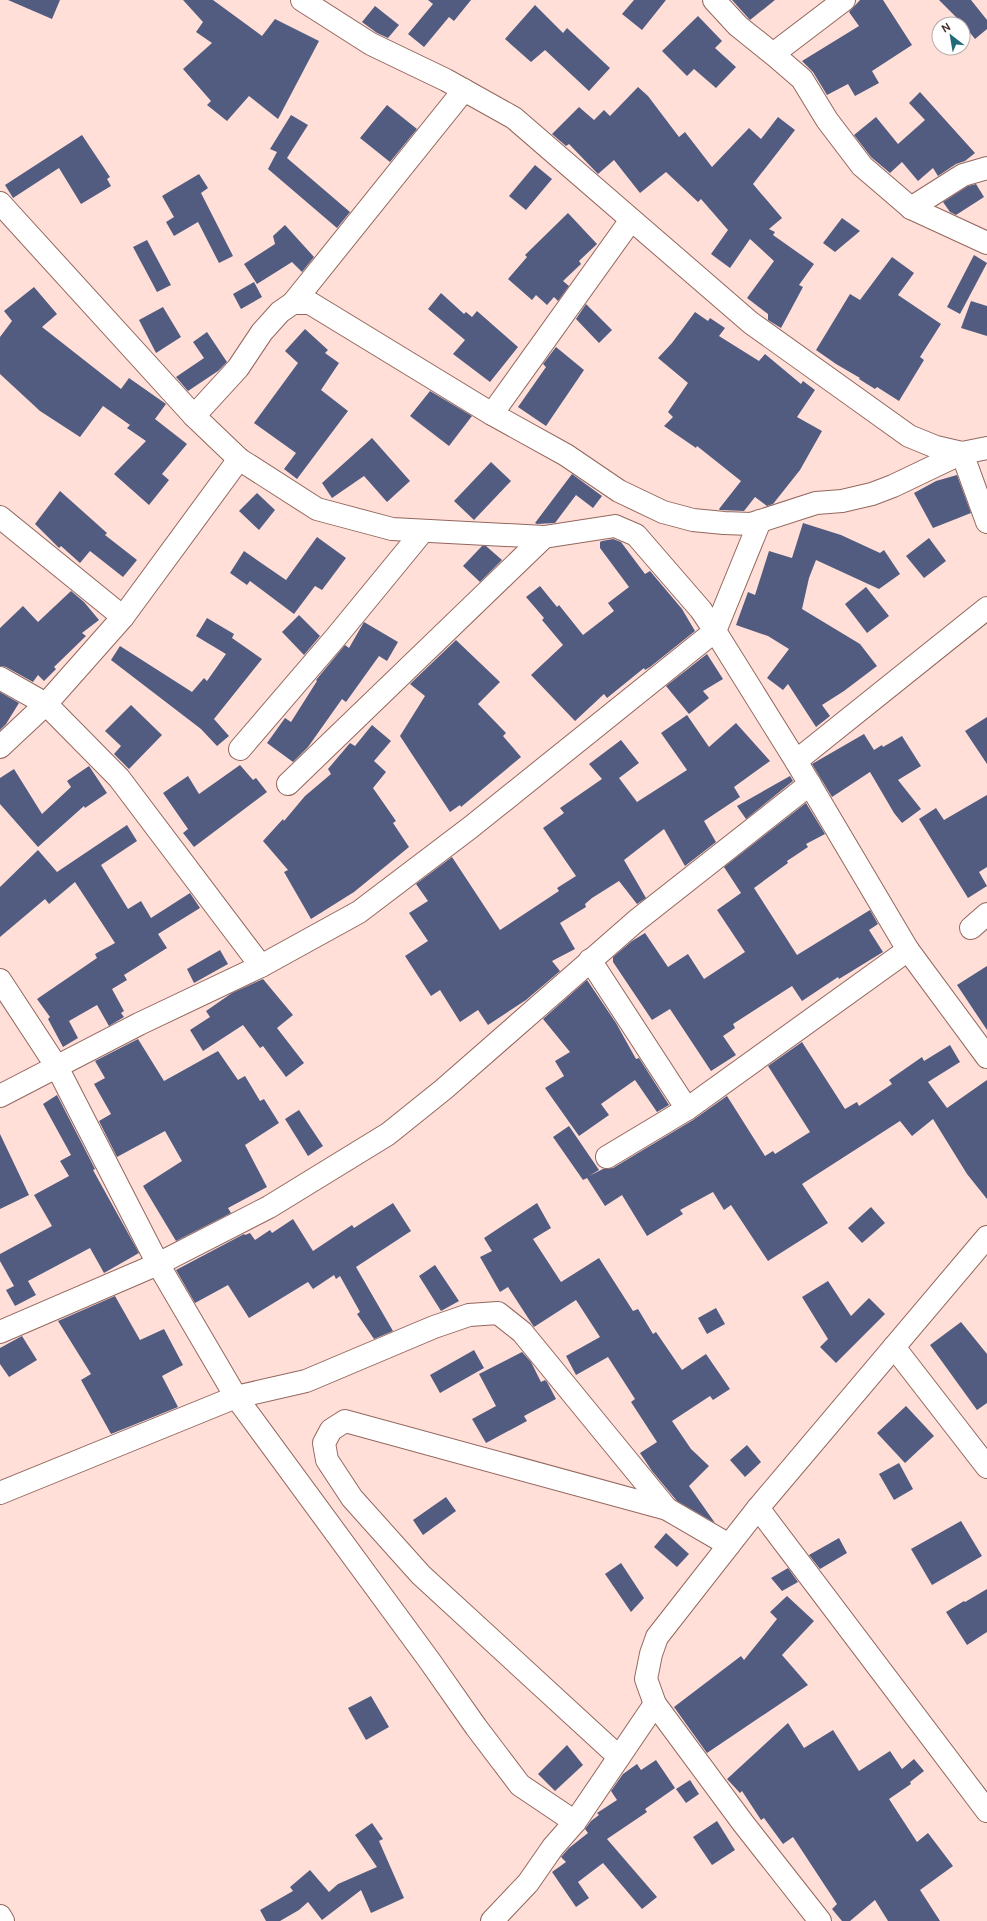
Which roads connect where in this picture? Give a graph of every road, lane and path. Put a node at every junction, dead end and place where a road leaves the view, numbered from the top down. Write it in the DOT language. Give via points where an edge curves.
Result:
graph roads {
  1 [pos="302,0"];
  2 [pos="714,0"];
  3 [pos="844,0"];
  4 [pos="773,54"];
  5 [pos="464,90"];
  6 [pos="987,168"];
  7 [pos="0,203"];
  8 [pos="911,208"];
  9 [pos="631,220"];
  10 [pos="987,243"];
  11 [pos="293,303"];
  12 [pos="492,414"];
  13 [pos="194,416"];
  14 [pos="987,448"];
  15 [pos="962,453"];
  16 [pos="239,459"];
  17 [pos="0,517"];
  18 [pos="760,521"];
  19 [pos="987,522"];
  20 [pos="424,530"];
  21 [pos="544,537"];
  22 [pos="987,608"];
  23 [pos="123,618"];
  24 [pos="715,631"];
  25 [pos="0,678"];
  26 [pos="46,704"];
  27 [pos="0,747"];
  28 [pos="240,749"];
  29 [pos="796,761"];
  30 [pos="288,784"];
  31 [pos="810,784"];
  32 [pos="987,914"];
  33 [pos="971,928"];
  34 [pos="908,950"];
  35 [pos="590,960"];
  36 [pos="261,966"];
  37 [pos="0,980"];
  38 [pos="987,1057"];
  39 [pos="57,1067"];
  40 [pos="0,1096"];
  41 [pos="687,1109"];
  42 [pos="607,1157"];
  43 [pos="987,1237"];
  44 [pos="158,1264"];
  45 [pos="0,1332"];
  46 [pos="894,1347"];
  47 [pos="236,1397"];
  48 [pos="987,1467"];
  49 [pos="0,1493"];
  50 [pos="758,1508"];
  51 [pos="667,1509"];
  52 [pos="729,1545"];
  53 [pos="655,1704"];
  54 [pos="619,1757"];
  55 [pos="987,1811"];
  56 [pos="575,1822"];
  57 [pos="0,1916"];
  58 [pos="3,1921"];
  59 [pos="492,1921"];
  60 [pos="820,1921"];
  1 -- 5 [label="street" via="372,44"];
  2 -- 4 [label="street" via="738,26"];
  3 -- 4 [label="street"];
  4 -- 8 [label="street" via="802,79 827,120 862,166"];
  5 -- 9 [label="street" via="514,118"];
  5 -- 11 [label="street"];
  6 -- 8 [label="street" via="958,178"];
  7 -- 13 [label="street"];
  8 -- 10 [label="street"];
  9 -- 12 [label="street"];
  9 -- 15 [label="street" via="751,323 909,436 936,447"];
  11 -- 12 [label="street" via="310,303"];
  11 -- 13 [label="street" via="280,312 262,332 238,368"];
  12 -- 18 [label="street" via="566,455 619,491 663,512 693,520 724,524 751,524"];
  13 -- 16 [label="street"];
  14 -- 15 [label="street"];
  15 -- 18 [label="street" via="872,494 842,501 816,503"];
  15 -- 19 [label="street"];
  16 -- 20 [label="street" via="317,509 392,529"];
  16 -- 23 [label="street"];
  17 -- 23 [label="street"];
  18 -- 24 [label="street"];
  20 -- 21 [label="street"];
  20 -- 28 [label="street"];
  21 -- 24 [label="street" via="615,526 636,536 701,610"];
  21 -- 30 [label="street"];
  22 -- 29 [label="street"];
  23 -- 26 [label="street"];
  24 -- 29 [label="street"];
  24 -- 36 [label="street" via="471,827 359,912"];
  25 -- 26 [label="street"];
  26 -- 27 [label="street"];
  26 -- 36 [label="street" via="119,778"];
  29 -- 31 [label="street"];
  31 -- 34 [label="street"];
  31 -- 35 [label="street"];
  32 -- 33 [label="street"];
  34 -- 38 [label="street"];
  34 -- 41 [label="street"];
  35 -- 41 [label="street"];
  35 -- 44 [label="street" via="444,1089 388,1134 269,1207"];
  36 -- 39 [label="street" via="139,1024"];
  37 -- 39 [label="street"];
  39 -- 40 [label="street"];
  39 -- 44 [label="street"];
  41 -- 42 [label="street"];
  43 -- 46 [label="street"];
  44 -- 45 [label="street"];
  44 -- 47 [label="street"];
  46 -- 48 [label="street"];
  46 -- 50 [label="street"];
  47 -- 49 [label="street"];
  47 -- 51 [label="street" via="306,1381 434,1327 469,1315 498,1313 522,1332"];
  47 -- 56 [label="street" via="520,1785"];
  50 -- 52 [label="street"];
  50 -- 55 [label="street"];
  51 -- 52 [label="street"];
  51 -- 54 [label="street" via="345,1421 331,1430 324,1443 327,1460 352,1498 421,1575"];
  52 -- 53 [label="street" via="657,1637 646,1679"];
  53 -- 54 [label="street"];
  53 -- 60 [label="street" via="742,1823"];
  54 -- 56 [label="street"];
  56 -- 59 [label="street" via="552,1847 528,1883"];
  57 -- 58 [label="street"];
}
